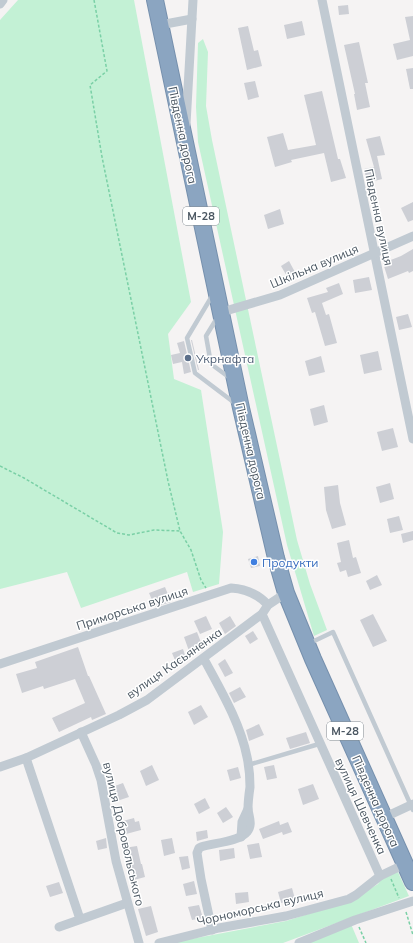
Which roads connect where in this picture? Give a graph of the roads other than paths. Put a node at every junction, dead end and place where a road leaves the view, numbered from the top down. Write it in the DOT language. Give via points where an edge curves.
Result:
graph roads {
  1 [pos="4,0"];
  2 [pos="155,0"];
  3 [pos="194,0"];
  4 [pos="322,0"];
  5 [pos="0,4"];
  6 [pos="192,19"];
  7 [pos="160,25"];
  8 [pos="185,143"];
  9 [pos="413,236"];
  10 [pos="374,253"];
  11 [pos="216,289"];
  12 [pos="222,312"];
  13 [pos="242,408"];
  14 [pos="413,439"];
  15 [pos="286,593"];
  16 [pos="268,605"];
  17 [pos="262,614"];
  18 [pos="307,644"];
  19 [pos="204,659"];
  20 [pos="0,664"];
  21 [pos="81,732"];
  22 [pos="319,744"];
  23 [pos="26,758"];
  24 [pos="248,765"];
  25 [pos="0,768"];
  26 [pos="412,806"];
  27 [pos="383,818"];
  28 [pos="405,864"];
  29 [pos="384,874"];
  30 [pos="413,882"];
  31 [pos="413,901"];
  32 [pos="127,903"];
  33 [pos="80,919"];
  34 [pos="59,927"];
  35 [pos="212,930"];
  36 [pos="139,943"];
  37 [pos="159,943"];
  38 [pos="298,943"];
  1 -- 5 [label="street"];
  2 -- 7 [label="highway, Південна дорога / М-28"];
  3 -- 6 [label="street"];
  4 -- 10 [label="street, Південна вулиця"];
  6 -- 7 [label="street"];
  6 -- 8 [label="street"];
  7 -- 8 [label="highway, Південна дорога / М-28"];
  8 -- 11 [label="highway, Південна дорога / М-28"];
  9 -- 10 [label="street, Шкільна вулиця"];
  10 -- 12 [label="street, Шкільна вулиця" via="280,295"];
  10 -- 14 [label="street, Південна вулиця"];
  11 -- 12 [label="highway, Південна дорога / М-28"];
  11 -- 13 [label="lane" via="187,338 194,373"];
  12 -- 13 [label="highway, Південна дорога / М-28"];
  13 -- 15 [label="highway, Південна дорога / М-28"];
  15 -- 16 [label="street, вулиця Касьяненка"];
  15 -- 18 [label="highway, Південна дорога / М-28"];
  16 -- 17 [label="street, вулиця Касьяненка"];
  16 -- 20 [label="street, Приморська вулиця" via="261,597 231,588"];
  17 -- 19 [label="street, вулиця Касьяненка"];
  17 -- 22 [label="street, вулиця Шевченка"];
  18 -- 26 [label="lane" via="333,632"];
  18 -- 27 [label="highway, Південна дорога / М-28"];
  19 -- 21 [label="street, вулиця Касьяненка" via="147,700"];
  19 -- 24 [label="street" via="236,724"];
  21 -- 23 [label="street, вулиця Касьяненка"];
  21 -- 32 [label="street, вулиця Добровольського" via="101,780 116,861"];
  22 -- 24 [label="lane"];
  22 -- 29 [label="street, вулиця Шевченка"];
  23 -- 25 [label="street, вулиця Касьяненка"];
  23 -- 33 [label="street"];
  24 -- 35 [label="street" via="248,809 251,821 249,828 241,837 203,846 197,853"];
  26 -- 27 [label="street"];
  27 -- 28 [label="highway, Південна дорога / М-28"];
  28 -- 29 [label="street, Чорноморська вулиця"];
  28 -- 30 [label="highway, Південна дорога / М-28"];
  29 -- 35 [label="street, Чорноморська вулиця" via="349,899 286,916"];
  31 -- 38 [label="street" via="355,920"];
  32 -- 33 [label="street"];
  32 -- 36 [label="street, вулиця Добровольського"];
  33 -- 34 [label="street"];
  35 -- 37 [label="street, Чорноморська вулиця"];
}
